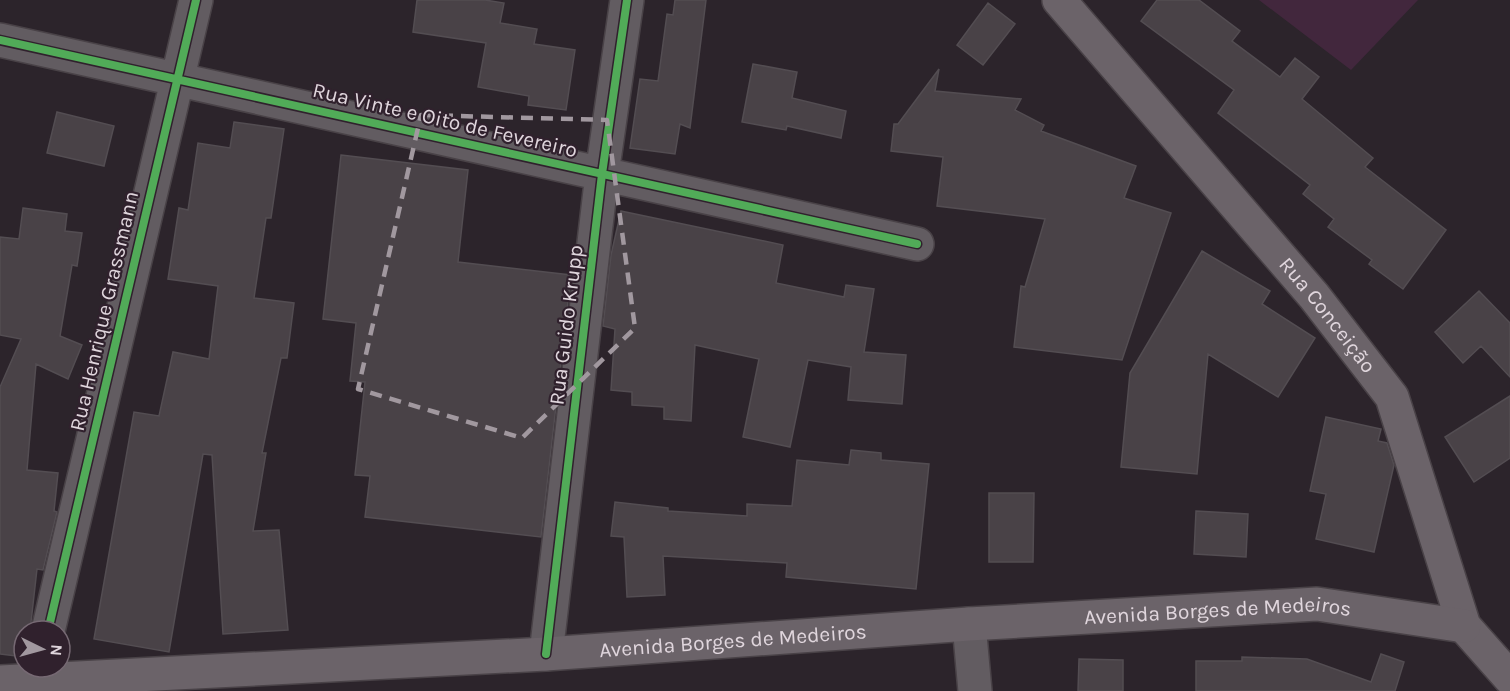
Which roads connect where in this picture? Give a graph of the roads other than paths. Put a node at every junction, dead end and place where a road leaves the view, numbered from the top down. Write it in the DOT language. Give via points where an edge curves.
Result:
graph roads {
  1 [pos="196,0"];
  2 [pos="627,0"];
  3 [pos="1059,0"];
  4 [pos="0,40"];
  5 [pos="177,79"];
  6 [pos="602,174"];
  7 [pos="917,244"];
  8 [pos="51,619"];
  9 [pos="969,624"];
  10 [pos="1464,626"];
  11 [pos="546,654"];
  12 [pos="72,672"];
  13 [pos="1510,678"];
  14 [pos="975,691"];
  1 -- 5 [label="street, Rua Henrique Grassmann"];
  2 -- 6 [label="street, Rua Guido Krupp"];
  3 -- 10 [label="main road, Rua Conceição" via="1314,296 1392,397"];
  4 -- 5 [label="street, Rua Vinte e Oito de Fevereiro"];
  5 -- 6 [label="street, Rua Vinte e Oito de Fevereiro"];
  5 -- 8 [label="street, Rua Henrique Grassmann"];
  6 -- 7 [label="street, Rua Vinte e Oito de Fevereiro"];
  6 -- 11 [label="street, Rua Guido Krupp"];
  9 -- 10 [label="main road, Avenida Borges de Medeiros" via="1317,604"];
  9 -- 11 [label="main road, Avenida Borges de Medeiros"];
  9 -- 14 [label="street"];
  10 -- 13 [label="main road, Rua Conceição"];
  11 -- 12 [label="main road, Avenida Borges de Medeiros"];
}
